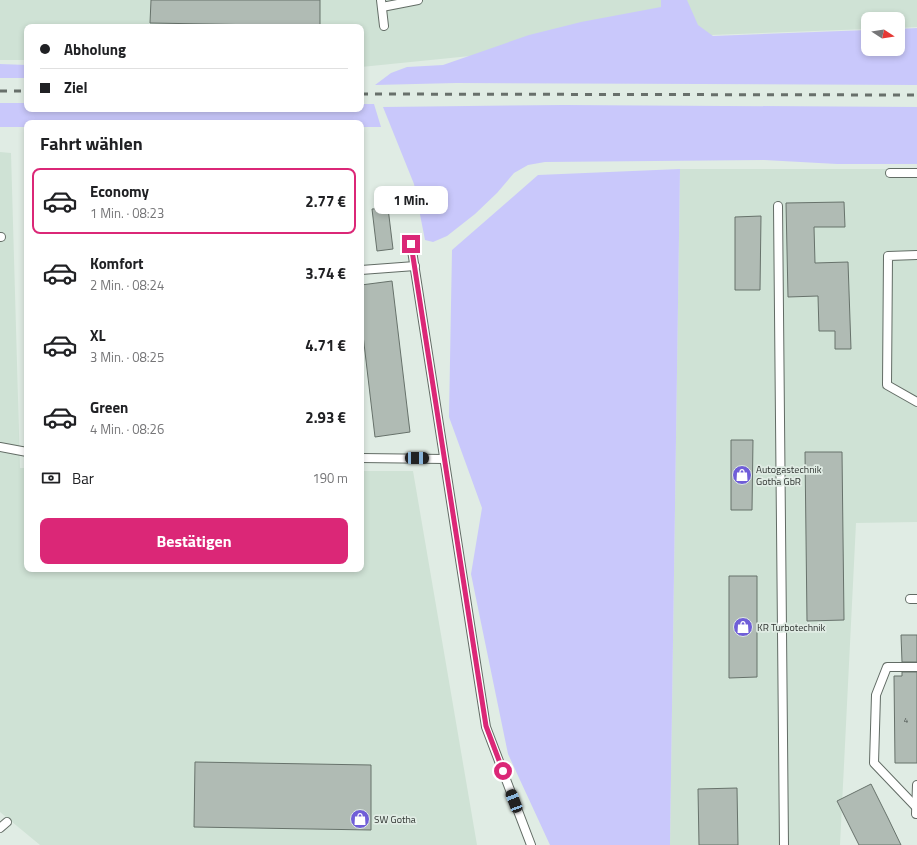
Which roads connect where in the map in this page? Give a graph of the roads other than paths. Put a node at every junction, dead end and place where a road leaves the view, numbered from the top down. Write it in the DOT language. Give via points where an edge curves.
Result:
graph roads {
  1 [pos="418,0"];
  2 [pos="382,4"];
  3 [pos="384,26"];
  4 [pos="890,172"];
  5 [pos="917,173"];
  6 [pos="778,206"];
  7 [pos="411,244"];
  8 [pos="917,255"];
  9 [pos="415,266"];
  10 [pos="364,270"];
  11 [pos="917,402"];
  12 [pos="0,447"];
  13 [pos="24,451"];
  14 [pos="364,458"];
  15 [pos="444,459"];
  16 [pos="917,667"];
  17 [pos="917,785"];
  18 [pos="916,810"];
  19 [pos="7,822"];
  20 [pos="0,828"];
  21 [pos="531,845"];
  22 [pos="784,845"];
  1 -- 2 [label="lane"];
  2 -- 3 [label="lane"];
  4 -- 5 [label="lane"];
  6 -- 22 [label="lane"];
  7 -- 9 [label="lane"];
  8 -- 11 [label="lane" via="888,256 887,385"];
  9 -- 10 [label="lane"];
  9 -- 15 [label="lane"];
  12 -- 13 [label="lane"];
  14 -- 15 [label="lane"];
  15 -- 21 [label="lane" via="486,726"];
  16 -- 18 [label="lane" via="887,667 876,695 874,763"];
  17 -- 18 [label="lane"];
  19 -- 20 [label="lane"];
}
